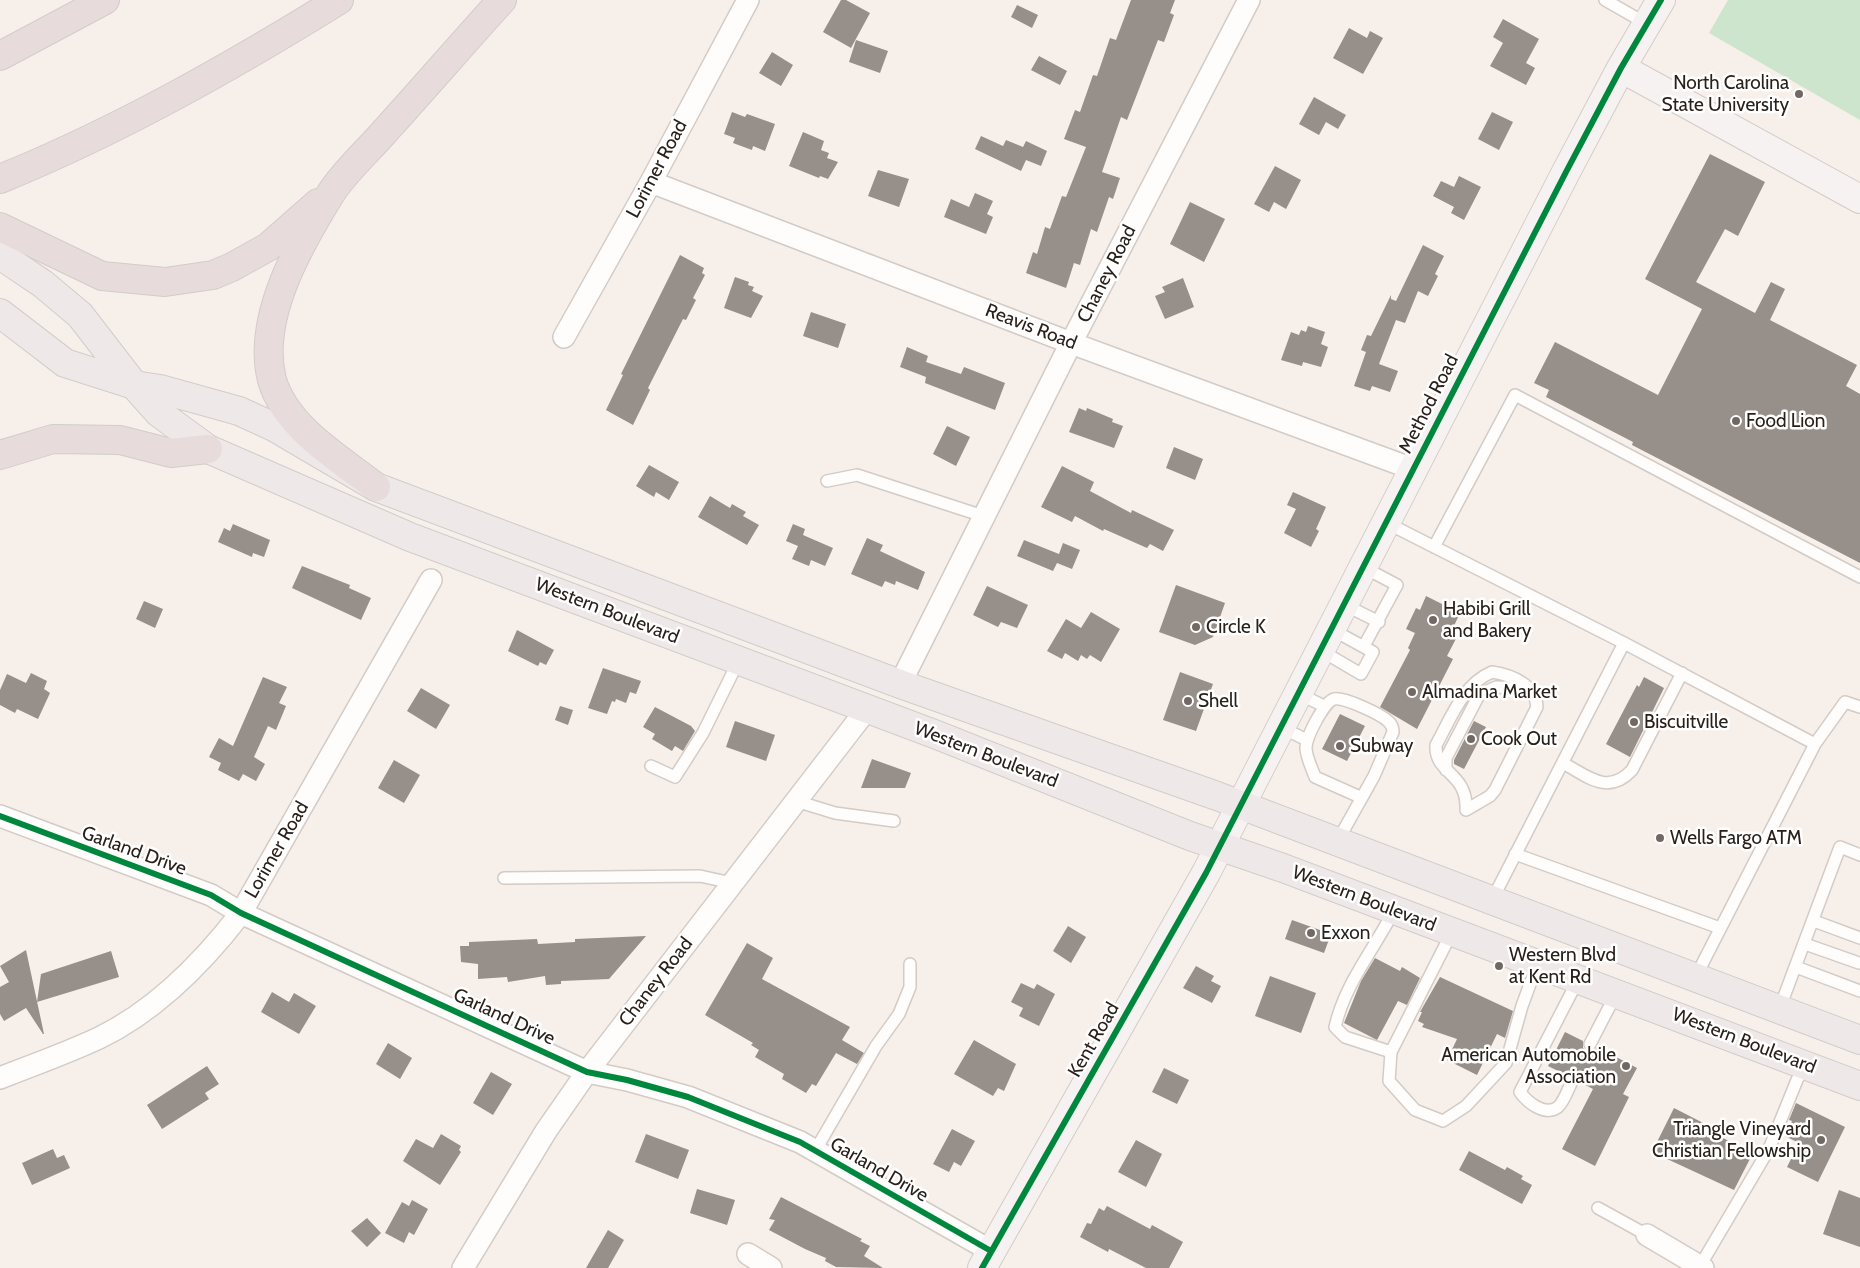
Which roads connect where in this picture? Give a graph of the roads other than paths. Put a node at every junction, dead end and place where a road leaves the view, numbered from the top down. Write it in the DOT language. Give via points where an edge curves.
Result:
graph roads {
  1 [pos="104,0"];
  2 [pos="339,0"];
  3 [pos="502,0"];
  4 [pos="748,0"];
  5 [pos="1249,0"];
  6 [pos="1605,0"];
  7 [pos="1661,0"];
  8 [pos="1647,24"];
  9 [pos="0,56"];
  10 [pos="1621,68"];
  11 [pos="2,178"];
  12 [pos="651,182"];
  13 [pos="332,191"];
  14 [pos="1860,199"];
  15 [pos="0,227"];
  16 [pos="0,255"];
  17 [pos="0,313"];
  18 [pos="564,338"];
  19 [pos="1071,343"];
  20 [pos="134,385"];
  21 [pos="208,449"];
  22 [pos="0,455"];
  23 [pos="1413,469"];
  24 [pos="827,481"];
  25 [pos="376,487"];
  26 [pos="983,516"];
  27 [pos="1385,522"];
  28 [pos="1434,547"];
  29 [pos="1362,566"];
  30 [pos="1860,577"];
  31 [pos="431,580"];
  32 [pos="1343,604"];
  33 [pos="1379,622"];
  34 [pos="1325,639"];
  35 [pos="1624,643"];
  36 [pos="1364,646"];
  37 [pos="739,660"];
  38 [pos="1682,673"];
  39 [pos="900,684"];
  40 [pos="1531,688"];
  41 [pos="1298,693"];
  42 [pos="1324,706"];
  43 [pos="1860,707"];
  44 [pos="867,709"];
  45 [pos="1280,727"];
  46 [pos="1307,740"];
  47 [pos="1815,744"];
  48 [pos="1562,762"];
  49 [pos="651,766"];
  50 [pos="1360,797"];
  51 [pos="796,801"];
  52 [pos="0,816"];
  53 [pos="894,821"];
  54 [pos="1229,825"];
  55 [pos="1337,842"];
  56 [pos="1515,854"];
  57 [pos="1860,855"];
  58 [pos="504,878"];
  59 [pos="732,883"];
  60 [pos="1491,901"];
  61 [pos="1394,910"];
  62 [pos="241,913"];
  63 [pos="1814,921"];
  64 [pos="1720,928"];
  65 [pos="1452,932"];
  66 [pos="1860,938"];
  67 [pos="1805,944"];
  68 [pos="1859,963"];
  69 [pos="910,964"];
  70 [pos="1538,965"];
  71 [pos="1796,967"];
  72 [pos="1695,978"];
  73 [pos="1578,980"];
  74 [pos="1860,991"];
  75 [pos="1616,994"];
  76 [pos="1780,1010"];
  77 [pos="1860,1040"];
  78 [pos="1590,1044"];
  79 [pos="1391,1052"];
  80 [pos="1805,1065"];
  81 [pos="587,1072"];
  82 [pos="0,1078"];
  83 [pos="1573,1079"];
  84 [pos="1860,1086"];
  85 [pos="815,1151"];
  86 [pos="1598,1208"];
  87 [pos="1647,1235"];
  88 [pos="748,1254"];
  89 [pos="986,1259"];
  90 [pos="1701,1267"];
  91 [pos="463,1268"];
  92 [pos="771,1268"];
  1 -- 9 [label="highway"];
  2 -- 11 [label="highway" via="222,70 80,144"];
  3 -- 13 [label="highway"];
  4 -- 12 [label="street, Lorimer Road"];
  5 -- 19 [label="street, Chaney Road"];
  6 -- 8 [label="lane"];
  7 -- 8 [label="street, Method Road"];
  8 -- 10 [label="street, Method Road"];
  10 -- 14 [label="street"];
  10 -- 23 [label="street, Method Road"];
  12 -- 18 [label="street, Lorimer Road"];
  12 -- 19 [label="street, Reavis Road"];
  13 -- 15 [label="highway" via="268,247 213,275 188,280 165,282 102,276"];
  13 -- 25 [label="highway" via="289,268 275,309 269,350 272,380 284,405 310,436"];
  16 -- 20 [label="main road, Western Boulevard" via="43,284 80,315"];
  17 -- 20 [label="main road, Western Boulevard" via="66,363"];
  19 -- 23 [label="street, Reavis Road"];
  19 -- 26 [label="street, Chaney Road"];
  20 -- 21 [label="main road, Western Boulevard" via="159,414"];
  20 -- 25 [label="main road, Western Boulevard" via="160,388 239,411 274,427"];
  21 -- 22 [label="highway" via="171,453 120,440 53,439"];
  21 -- 37 [label="main road, Western Boulevard" via="410,537"];
  23 -- 27 [label="street, Method Road"];
  24 -- 26 [label="lane" via="857,475"];
  25 -- 39 [label="main road, Western Boulevard"];
  26 -- 39 [label="street, Chaney Road"];
  27 -- 28 [label="lane"];
  27 -- 29 [label="street, Method Road"];
  28 -- 30 [label="lane" via="1515,395"];
  28 -- 35 [label="lane"];
  29 -- 32 [label="street, Method Road"];
  29 -- 33 [label="lane" via="1397,584"];
  31 -- 62 [label="street, Lorimer Road"];
  32 -- 33 [label="lane"];
  32 -- 34 [label="street, Method Road"];
  33 -- 36 [label="lane"];
  34 -- 36 [label="lane"];
  34 -- 36 [label="lane" via="1361,674 1373,652"];
  34 -- 41 [label="street, Method Road"];
  35 -- 38 [label="lane"];
  35 -- 48 [label="lane"];
  37 -- 44 [label="main road, Western Boulevard"];
  37 -- 49 [label="lane" via="703,732 675,777"];
  38 -- 47 [label="lane"];
  38 -- 48 [label="lane" via="1632,770 1625,777 1616,783 1605,784"];
  39 -- 54 [label="main road, Western Boulevard"];
  40 -- 40 [label="lane" via="1537,698 1535,714 1490,796 1466,810 1465,791 1446,770 1436,753 1436,745 1475,681 1492,672 1505,674"];
  41 -- 42 [label="lane"];
  41 -- 45 [label="street, Method Road"];
  42 -- 46 [label="lane"];
  42 -- 50 [label="lane" via="1329,701 1346,699 1389,721 1392,726 1392,738"];
  43 -- 47 [label="lane" via="1845,702"];
  44 -- 51 [label="street, Chaney Road"];
  44 -- 54 [label="main road, Western Boulevard"];
  45 -- 46 [label="lane"];
  45 -- 54 [label="street, Method Road"];
  46 -- 50 [label="lane" via="1306,750 1315,777"];
  47 -- 64 [label="lane"];
  48 -- 56 [label="lane"];
  50 -- 55 [label="lane"];
  51 -- 53 [label="lane" via="835,813"];
  51 -- 59 [label="street, Chaney Road"];
  52 -- 62 [label="street, Garland Drive" via="212,895"];
  54 -- 55 [label="main road, Western Boulevard"];
  54 -- 61 [label="main road, Western Boulevard"];
  54 -- 89 [label="street, Kent Road" via="1206,872"];
  55 -- 60 [label="main road, Western Boulevard"];
  56 -- 60 [label="lane"];
  56 -- 64 [label="lane"];
  57 -- 63 [label="lane" via="1840,847"];
  58 -- 59 [label="lane" via="690,876"];
  59 -- 81 [label="street, Chaney Road"];
  60 -- 72 [label="main road, Western Boulevard"];
  61 -- 65 [label="main road, Western Boulevard"];
  61 -- 79 [label="lane" via="1363,960 1339,1010 1335,1027 1345,1037"];
  62 -- 81 [label="street, Garland Drive"];
  62 -- 82 [label="street, Lorimer Road" via="195,967 153,1003 101,1037"];
  63 -- 66 [label="lane"];
  63 -- 67 [label="lane"];
  64 -- 72 [label="lane"];
  65 -- 70 [label="main road, Western Boulevard"];
  65 -- 79 [label="lane"];
  67 -- 68 [label="lane"];
  67 -- 71 [label="lane"];
  69 -- 85 [label="lane" via="910,988 899,1014 876,1046"];
  70 -- 73 [label="main road, Western Boulevard"];
  70 -- 79 [label="lane" via="1506,1063 1466,1106 1443,1121 1415,1110 1389,1081"];
  71 -- 74 [label="lane"];
  71 -- 76 [label="lane"];
  72 -- 76 [label="main road, Western Boulevard"];
  73 -- 75 [label="main road, Western Boulevard"];
  73 -- 83 [label="lane" via="1520,1092 1539,1108 1550,1110 1559,1107"];
  75 -- 78 [label="lane"];
  75 -- 80 [label="main road, Western Boulevard"];
  76 -- 77 [label="main road, Western Boulevard"];
  80 -- 84 [label="main road, Western Boulevard"];
  80 -- 90 [label="lane" via="1769,1149"];
  81 -- 85 [label="street, Garland Drive" via="688,1097"];
  81 -- 91 [label="street, Chaney Road" via="546,1131"];
  85 -- 89 [label="street, Garland Drive"];
  86 -- 87 [label="lane"];
  87 -- 90 [label="street"];
  88 -- 92 [label="street"];
}
